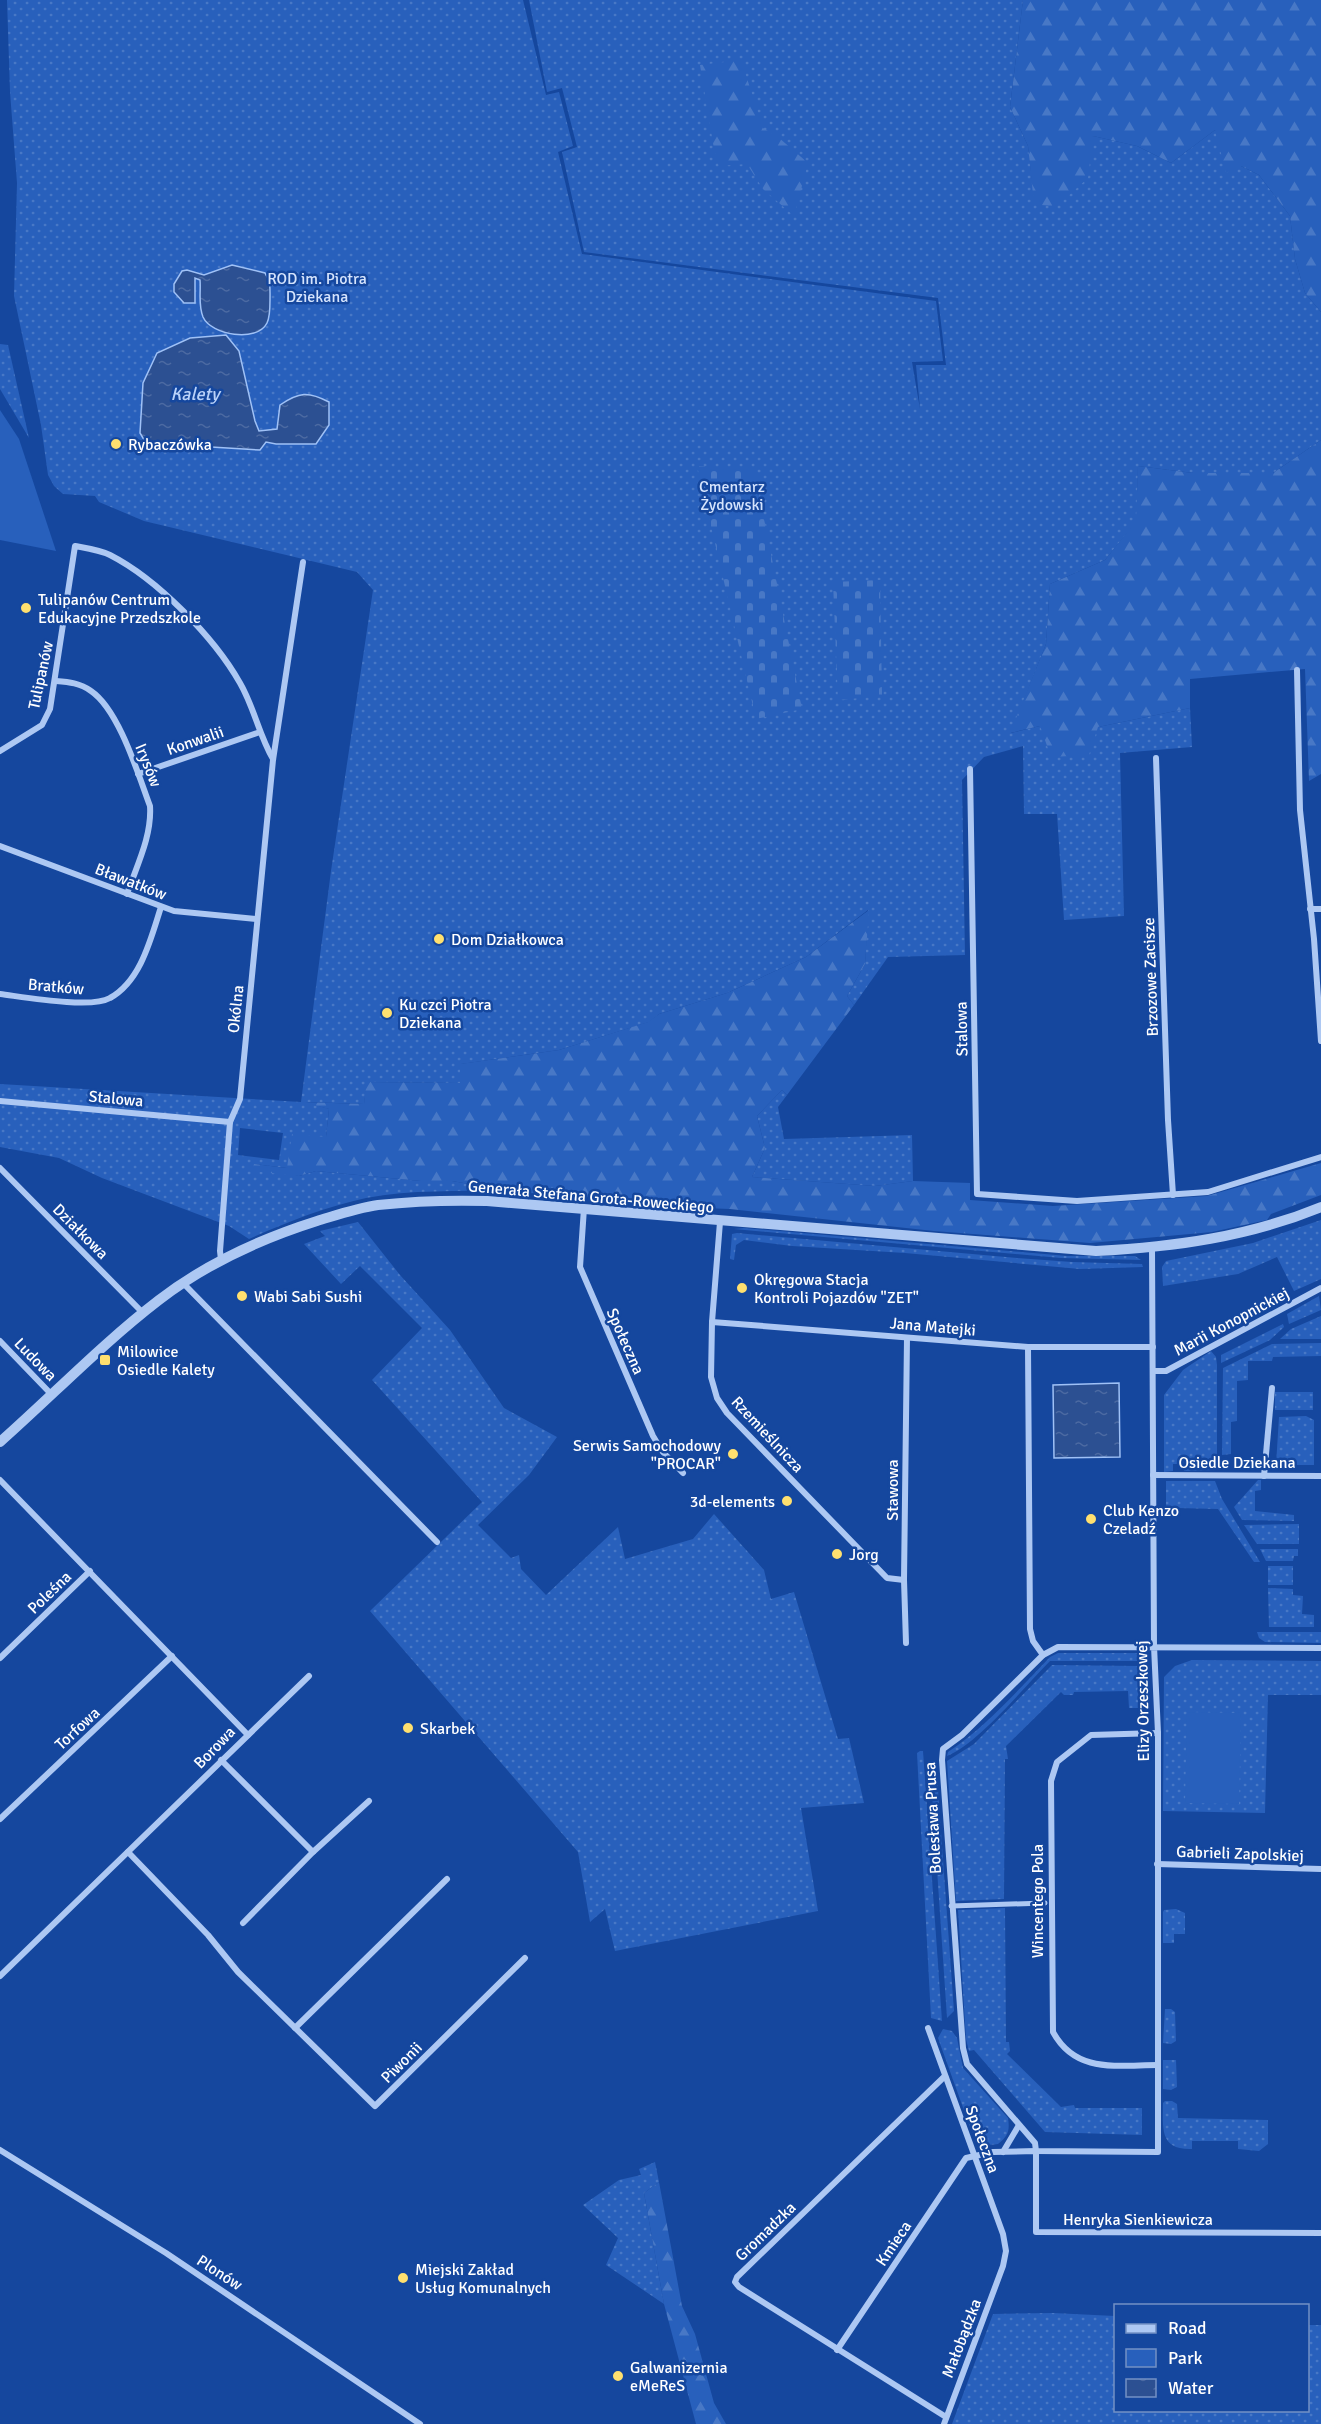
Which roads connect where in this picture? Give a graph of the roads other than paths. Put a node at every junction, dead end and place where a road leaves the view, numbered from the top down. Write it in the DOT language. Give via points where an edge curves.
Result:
graph roads {
  1 [pos="303,561"];
  2 [pos="1297,670"];
  3 [pos="56,681"];
  4 [pos="260,732"];
  5 [pos="0,752"];
  6 [pos="1156,758"];
  7 [pos="273,760"];
  8 [pos="970,768"];
  9 [pos="138,774"];
  10 [pos="0,846"];
  11 [pos="127,894"];
  12 [pos="161,907"];
  13 [pos="1310,909"];
  14 [pos="1321,909"];
  15 [pos="257,919"];
  16 [pos="1318,938"];
  17 [pos="0,994"];
  18 [pos="1321,1041"];
  19 [pos="0,1101"];
  20 [pos="230,1122"];
  21 [pos="1321,1156"];
  22 [pos="0,1168"];
  23 [pos="1173,1195"];
  24 [pos="1321,1207"];
  25 [pos="584,1208"];
  26 [pos="720,1222"];
  27 [pos="1152,1248"];
  28 [pos="221,1260"];
  29 [pos="183,1283"];
  30 [pos="1321,1288"];
  31 [pos="143,1313"];
  32 [pos="712,1322"];
  33 [pos="907,1338"];
  34 [pos="0,1341"];
  35 [pos="1028,1347"];
  36 [pos="1152,1347"];
  37 [pos="1153,1371"];
  38 [pos="1272,1388"];
  39 [pos="52,1395"];
  40 [pos="0,1442"];
  41 [pos="683,1473"];
  42 [pos="1153,1475"];
  43 [pos="1264,1476"];
  44 [pos="1321,1476"];
  45 [pos="0,1480"];
  46 [pos="437,1542"];
  47 [pos="90,1571"];
  48 [pos="904,1580"];
  49 [pos="906,1643"];
  50 [pos="1154,1646"];
  51 [pos="1321,1648"];
  52 [pos="1043,1655"];
  53 [pos="172,1656"];
  54 [pos="0,1658"];
  55 [pos="309,1676"];
  56 [pos="1158,1733"];
  57 [pos="248,1735"];
  58 [pos="222,1760"];
  59 [pos="369,1801"];
  60 [pos="0,1819"];
  61 [pos="128,1852"];
  62 [pos="313,1852"];
  63 [pos="1157,1864"];
  64 [pos="1321,1869"];
  65 [pos="447,1879"];
  66 [pos="1045,1904"];
  67 [pos="951,1906"];
  68 [pos="243,1923"];
  69 [pos="525,1958"];
  70 [pos="0,1976"];
  71 [pos="295,2028"];
  72 [pos="928,2028"];
  73 [pos="1158,2065"];
  74 [pos="945,2076"];
  75 [pos="1019,2125"];
  76 [pos="0,2150"];
  77 [pos="1036,2151"];
  78 [pos="1003,2152"];
  79 [pos="975,2156"];
  80 [pos="1321,2233"];
  81 [pos="1004,2261"];
  82 [pos="837,2350"];
  83 [pos="946,2417"];
  84 [pos="420,2424"];
  85 [pos="944,2424"];
  1 -- 7 [label="street, Okólna"];
  2 -- 13 [label="street" via="1300,810"];
  3 -- 4 [label="street, Tulipanów" via="75,546 110,555 196,624 241,684"];
  3 -- 5 [label="street, Tulipanów" via="42,725"];
  3 -- 9 [label="street, Irysów" via="76,683 92,691 111,712"];
  4 -- 7 [label="street"];
  4 -- 9 [label="street, Konwalii"];
  6 -- 23 [label="street, Brzozowe Zacisze"];
  7 -- 15 [label="street, Okólna"];
  8 -- 23 [label="street, Stalowa" via="978,1194 1073,1200"];
  9 -- 11 [label="street, Irysów" via="151,818"];
  10 -- 11 [label="street, Bławatków"];
  11 -- 12 [label="street, Bławatków"];
  12 -- 15 [label="street, Bławatków"];
  12 -- 17 [label="street, Bratków" via="136,970 110,999 88,1003"];
  13 -- 14 [label="street"];
  13 -- 16 [label="street"];
  15 -- 20 [label="street, Okólna" via="240,1099"];
  16 -- 18 [label="street"];
  19 -- 20 [label="street, Stalowa"];
  20 -- 28 [label="street, Okólna"];
  21 -- 23 [label="street" via="1208,1192"];
  22 -- 31 [label="street, Działkowa"];
  24 -- 27 [label="street, Generała Stefana Grota-Roweckiego" via="1253,1231"];
  25 -- 26 [label="street, Generała Stefana Grota-Roweckiego"];
  25 -- 28 [label="street, Generała Stefana Grota-Roweckiego" via="460,1200 376,1205 281,1232"];
  25 -- 41 [label="street, Społeczna" via="580,1267 653,1436"];
  26 -- 27 [label="street, Generała Stefana Grota-Roweckiego" via="1042,1248"];
  26 -- 32 [label="street, Rzemieślnicza"];
  27 -- 36 [label="street, Elizy Orzeszkowej"];
  28 -- 29 [label="street, Generała Stefana Grota-Roweckiego"];
  29 -- 31 [label="street, Generała Stefana Grota-Roweckiego"];
  29 -- 46 [label="street"];
  30 -- 37 [label="street, Marii Konopnickiej" via="1166,1371"];
  31 -- 39 [label="street, Generała Stefana Grota-Roweckiego"];
  32 -- 33 [label="street, Jana Matejki"];
  32 -- 48 [label="street, Rzemieślnicza" via="711,1377 717,1398 727,1413 886,1578"];
  33 -- 35 [label="street, Jana Matejki"];
  33 -- 48 [label="street, Stawowa"];
  34 -- 39 [label="street, Ludowa"];
  35 -- 36 [label="street, Jana Matejki"];
  35 -- 52 [label="street" via="1030,1629"];
  36 -- 37 [label="street, Elizy Orzeszkowej"];
  37 -- 42 [label="street, Elizy Orzeszkowej"];
  38 -- 43 [label="street"];
  39 -- 40 [label="street, Generała Stefana Grota-Roweckiego"];
  42 -- 43 [label="street, Osiedle Dziekana"];
  42 -- 50 [label="street, Elizy Orzeszkowej"];
  43 -- 44 [label="street, Osiedle Dziekana"];
  45 -- 47 [label="street, Borowa"];
  47 -- 53 [label="street, Borowa"];
  47 -- 54 [label="street, Poleśna"];
  48 -- 49 [label="street, Stawowa"];
  50 -- 51 [label="street"];
  50 -- 52 [label="street" via="1058,1647"];
  50 -- 56 [label="street, Elizy Orzeszkowej"];
  52 -- 67 [label="street, Bolesława Prusa" via="962,1736 943,1749"];
  53 -- 57 [label="street, Borowa"];
  53 -- 60 [label="street, Torfowa"];
  55 -- 57 [label="street"];
  56 -- 63 [label="street, Elizy Orzeszkowej"];
  56 -- 73 [label="street, Wincentego Pola" via="1091,1735 1057,1762 1051,1781 1053,2032 1068,2053 1087,2063"];
  57 -- 58 [label="street, Borowa"];
  58 -- 61 [label="street, Borowa"];
  58 -- 62 [label="street"];
  59 -- 62 [label="street"];
  61 -- 70 [label="street, Borowa"];
  61 -- 71 [label="street, Piwonii"];
  62 -- 68 [label="street"];
  63 -- 64 [label="street, Gabrieli Zapolskiej"];
  63 -- 73 [label="street, Elizy Orzeszkowej"];
  65 -- 71 [label="street"];
  66 -- 67 [label="street"];
  67 -- 75 [label="street, Bolesława Prusa" via="967,2064"];
  69 -- 71 [label="street, Piwonii" via="375,2106"];
  72 -- 74 [label="street, Społeczna"];
  73 -- 77 [label="street, Elizy Orzeszkowej" via="1158,2152"];
  74 -- 79 [label="street, Społeczna"];
  74 -- 82 [label="street, Gromadzka" via="737,2277 735,2283 739,2287"];
  75 -- 77 [label="street, Bolesława Prusa" via="1035,2143"];
  75 -- 78 [label="street"];
  76 -- 84 [label="street, Plonów" via="175,2259"];
  77 -- 78 [label="street"];
  77 -- 80 [label="street, Henryka Sienkiewicza" via="1036,2232"];
  78 -- 79 [label="street"];
  79 -- 81 [label="street, Społeczna" via="1003,2234"];
  79 -- 82 [label="street, Kmieca" via="966,2158"];
  81 -- 83 [label="street, Małobądzka"];
  82 -- 83 [label="street, Gromadzka"];
  83 -- 85 [label="street, Małobądzka"];
}
